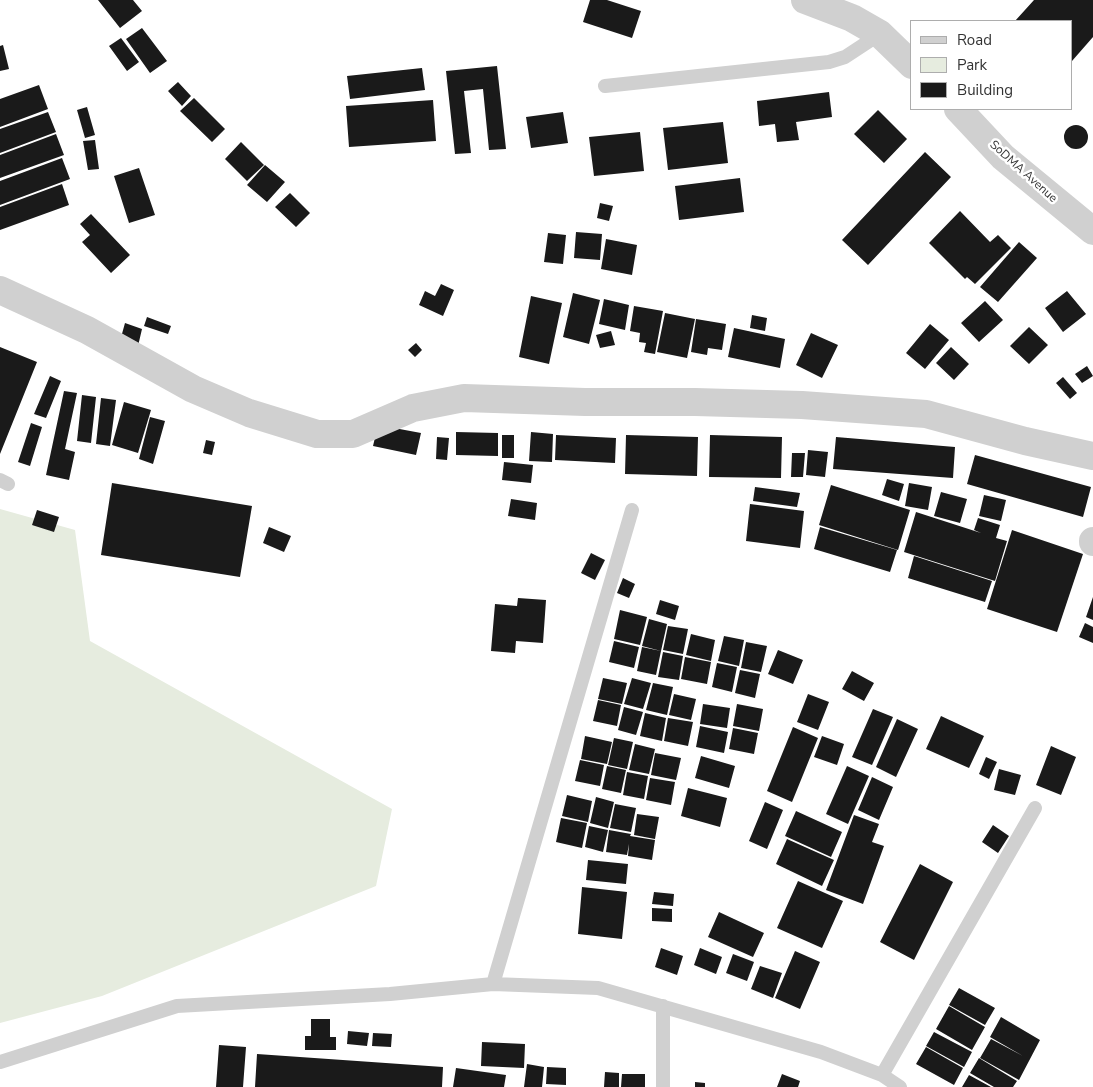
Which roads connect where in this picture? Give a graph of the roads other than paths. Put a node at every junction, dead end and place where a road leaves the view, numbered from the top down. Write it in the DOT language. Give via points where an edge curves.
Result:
graph roads {
  1 [pos="821,3"];
  2 [pos="880,34"];
  3 [pos="910,63"];
  4 [pos="605,86"];
  5 [pos="959,110"];
  6 [pos="1093,231"];
  7 [pos="0,290"];
  8 [pos="1093,456"];
  9 [pos="632,510"];
  10 [pos="1035,808"];
  11 [pos="493,984"];
  12 [pos="663,1006"];
  13 [pos="0,1062"];
  14 [pos="882,1075"];
  15 [pos="663,1087"];
  16 [pos="900,1087"];
  1 -- 2 [label="street"];
  2 -- 3 [label="street"];
  2 -- 4 [label="lane" via="845,57 829,62"];
  5 -- 6 [label="street, SoDMA Avenue" via="1003,156"];
  7 -- 8 [label="street" via="87,330 193,389 249,413 317,434 353,434 413,408 464,398 773,404 926,414"];
  9 -- 11 [label="lane"];
  10 -- 14 [label="lane"];
  11 -- 12 [label="lane" via="598,988"];
  11 -- 13 [label="lane" via="390,994 177,1006"];
  12 -- 14 [label="lane" via="821,1052"];
  12 -- 15 [label="lane"];
  14 -- 16 [label="lane"];
}
